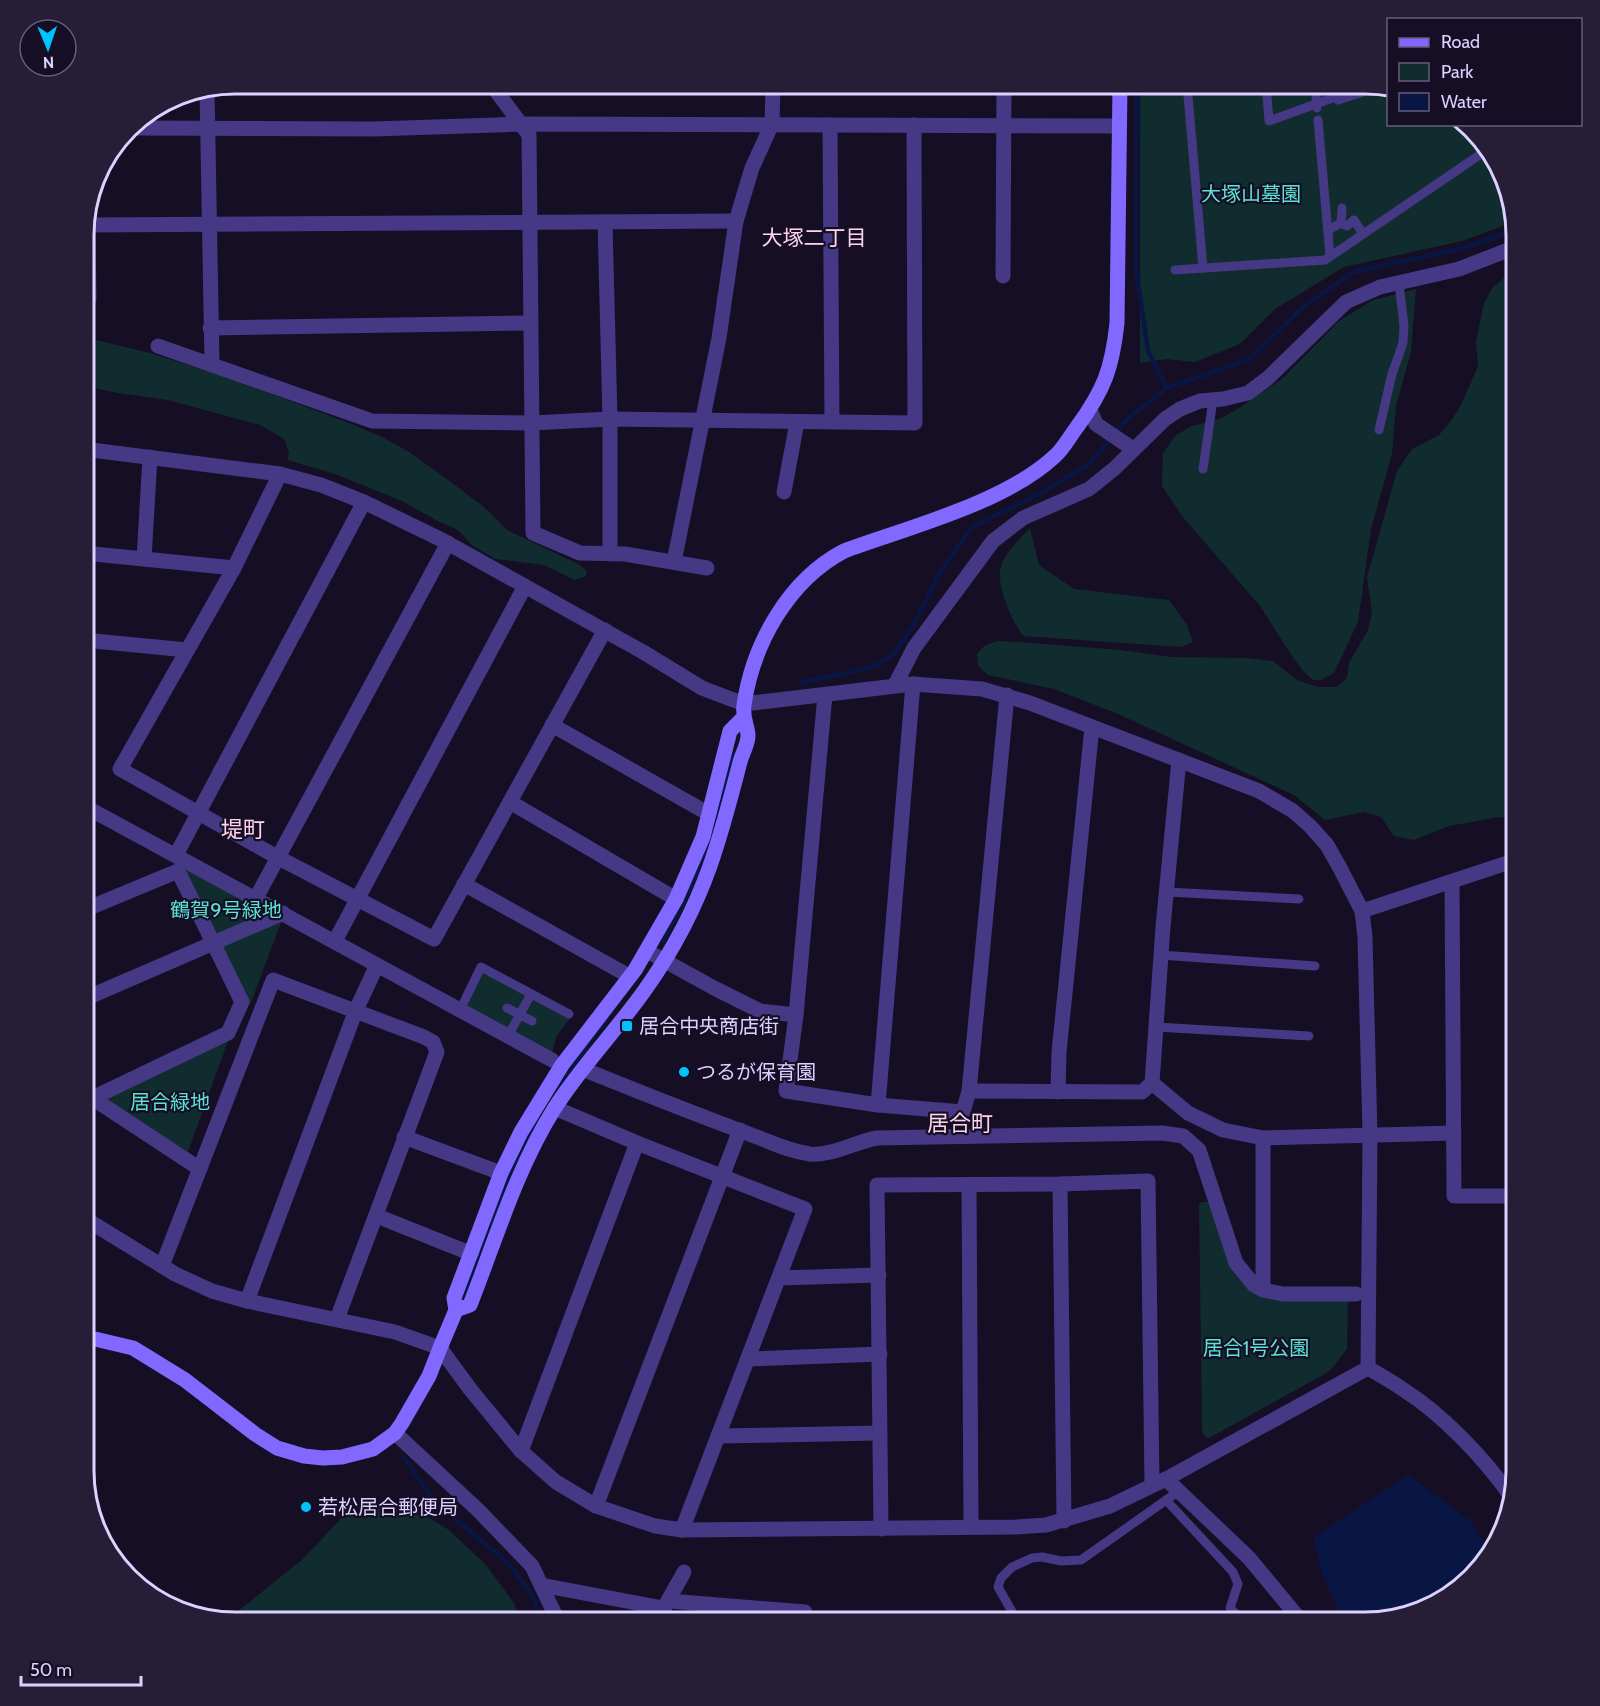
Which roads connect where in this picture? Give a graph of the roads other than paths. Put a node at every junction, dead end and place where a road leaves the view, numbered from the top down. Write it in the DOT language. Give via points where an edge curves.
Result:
graph roads {
  1 [pos="500,95"];
  2 [pos="773,95"];
  3 [pos="1004,95"];
  4 [pos="1120,95"];
  5 [pos="1187,95"];
  6 [pos="1267,95"];
  7 [pos="1316,95"];
  8 [pos="1354,95"];
  9 [pos="1338,96"];
  10 [pos="207,97"];
  11 [pos="1317,106"];
  12 [pos="1318,120"];
  13 [pos="522,124"];
  14 [pos="772,124"];
  15 [pos="830,124"];
  16 [pos="914,125"];
  17 [pos="1005,125"];
  18 [pos="1119,126"];
  19 [pos="145,128"];
  20 [pos="208,128"];
  21 [pos="1480,155"];
  22 [pos="1342,208"];
  23 [pos="1354,208"];
  24 [pos="1354,220"];
  25 [pos="736,221"];
  26 [pos="530,222"];
  27 [pos="605,222"];
  28 [pos="1341,223"];
  29 [pos="95,224"];
  30 [pos="210,225"];
  31 [pos="1328,230"];
  32 [pos="1364,234"];
  33 [pos="1506,251"];
  34 [pos="1330,256"];
  35 [pos="1203,268"];
  36 [pos="1174,270"];
  37 [pos="1003,276"];
  38 [pos="1399,283"];
  39 [pos="530,323"];
  40 [pos="210,328"];
  41 [pos="158,346"];
  42 [pos="212,363"];
  43 [pos="1213,400"];
  44 [pos="1093,417"];
  45 [pos="610,419"];
  46 [pos="703,419"];
  47 [pos="797,422"];
  48 [pos="832,422"];
  49 [pos="532,423"];
  50 [pos="1379,430"];
  51 [pos="1133,449"];
  52 [pos="95,450"];
  53 [pos="150,457"];
  54 [pos="1203,469"];
  55 [pos="280,474"];
  56 [pos="784,492"];
  57 [pos="364,502"];
  58 [pos="448,543"];
  59 [pos="95,554"];
  60 [pos="610,554"];
  61 [pos="144,559"];
  62 [pos="674,562"];
  63 [pos="234,568"];
  64 [pos="708,568"];
  65 [pos="525,586"];
  66 [pos="604,630"];
  67 [pos="95,640"];
  68 [pos="187,651"];
  69 [pos="913,684"];
  70 [pos="895,685"];
  71 [pos="825,695"];
  72 [pos="1007,695"];
  73 [pos="744,711"];
  74 [pos="552,725"];
  75 [pos="1092,727"];
  76 [pos="1179,760"];
  77 [pos="510,802"];
  78 [pos="95,812"];
  79 [pos="200,813"];
  80 [pos="710,814"];
  81 [pos="176,855"];
  82 [pos="277,857"];
  83 [pos="1506,863"];
  84 [pos="1452,882"];
  85 [pos="465,884"];
  86 [pos="1167,892"];
  87 [pos="256,898"];
  88 [pos="356,899"];
  89 [pos="676,899"];
  90 [pos="1299,899"];
  91 [pos="94,906"];
  92 [pos="1362,911"];
  93 [pos="283,913"];
  94 [pos="335,941"];
  95 [pos="214,942"];
  96 [pos="647,951"];
  97 [pos="1161,955"];
  98 [pos="664,961"];
  99 [pos="377,965"];
  100 [pos="1315,966"];
  101 [pos="628,976"];
  102 [pos="94,994"];
  103 [pos="531,994"];
  104 [pos="507,1008"];
  105 [pos="356,1010"];
  106 [pos="460,1010"];
  107 [pos="519,1014"];
  108 [pos="569,1014"];
  109 [pos="796,1016"];
  110 [pos="532,1021"];
  111 [pos="1156,1028"];
  112 [pos="508,1036"];
  113 [pos="1309,1036"];
  114 [pos="552,1060"];
  115 [pos="590,1072"];
  116 [pos="1152,1083"];
  117 [pos="969,1091"];
  118 [pos="1058,1092"];
  119 [pos="94,1097"];
  120 [pos="94,1104"];
  121 [pos="878,1105"];
  122 [pos="555,1107"];
  123 [pos="740,1130"];
  124 [pos="1454,1133"];
  125 [pos="1370,1135"];
  126 [pos="404,1137"];
  127 [pos="1263,1138"];
  128 [pos="637,1143"];
  129 [pos="200,1169"];
  130 [pos="501,1173"];
  131 [pos="722,1178"];
  132 [pos="1060,1184"];
  133 [pos="969,1185"];
  134 [pos="1506,1196"];
  135 [pos="377,1216"];
  136 [pos="94,1224"];
  137 [pos="472,1252"];
  138 [pos="162,1266"];
  139 [pos="879,1275"];
  140 [pos="779,1278"];
  141 [pos="1263,1290"];
  142 [pos="1356,1294"];
  143 [pos="247,1301"];
  144 [pos="456,1310"];
  145 [pos="337,1319"];
  146 [pos="94,1339"];
  147 [pos="441,1348"];
  148 [pos="880,1354"];
  149 [pos="748,1359"];
  150 [pos="1368,1368"];
  151 [pos="395,1433"];
  152 [pos="880,1433"];
  153 [pos="718,1436"];
  154 [pos="521,1451"];
  155 [pos="1159,1481"];
  156 [pos="1504,1488"];
  157 [pos="1179,1491"];
  158 [pos="1166,1500"];
  159 [pos="596,1506"];
  160 [pos="1064,1521"];
  161 [pos="970,1527"];
  162 [pos="881,1529"];
  163 [pos="682,1530"];
  164 [pos="684,1572"];
  165 [pos="541,1584"];
  166 [pos="664,1610"];
  167 [pos="555,1612"];
  168 [pos="805,1612"];
  169 [pos="1012,1612"];
  170 [pos="1234,1612"];
  171 [pos="1294,1612"];
  1 -- 13 [label="street"];
  2 -- 14 [label="street"];
  3 -- 17 [label="street"];
  4 -- 18 [label="street"];
  5 -- 35 [label="lane"];
  6 -- 11 [label="lane" via="1269,121"];
  7 -- 11 [label="lane"];
  8 -- 9 [label="lane" via="1338,100"];
  9 -- 11 [label="lane"];
  10 -- 20 [label="street"];
  12 -- 31 [label="lane"];
  13 -- 14 [label="street"];
  13 -- 20 [label="street" via="374,129"];
  13 -- 26 [label="street" via="529,135 531,150"];
  14 -- 15 [label="street"];
  14 -- 25 [label="street" via="752,168"];
  15 -- 16 [label="street"];
  15 -- 48 [label="street"];
  16 -- 17 [label="street"];
  16 -- 48 [label="street" via="915,423"];
  17 -- 18 [label="street"];
  17 -- 37 [label="street"];
  18 -- 44 [label="street" via="1117,323 1113,355"];
  19 -- 20 [label="street"];
  20 -- 30 [label="street"];
  21 -- 32 [label="lane"];
  22 -- 28 [label="lane"];
  23 -- 24 [label="lane"];
  24 -- 28 [label="lane" via="1347,226"];
  24 -- 32 [label="lane"];
  25 -- 27 [label="street"];
  25 -- 46 [label="street"];
  26 -- 27 [label="street"];
  26 -- 30 [label="street"];
  26 -- 39 [label="street"];
  27 -- 45 [label="street"];
  28 -- 31 [label="lane"];
  29 -- 30 [label="street"];
  30 -- 40 [label="street"];
  31 -- 34 [label="lane"];
  32 -- 34 [label="lane"];
  33 -- 38 [label="street" via="1459,269"];
  34 -- 35 [label="lane" via="1325,260"];
  35 -- 36 [label="lane"];
  38 -- 43 [label="street" via="1346,302 1248,393"];
  38 -- 50 [label="lane" via="1403,343"];
  39 -- 40 [label="street"];
  39 -- 49 [label="street"];
  40 -- 42 [label="street"];
  41 -- 42 [label="street"];
  42 -- 49 [label="street" via="372,421"];
  43 -- 51 [label="street" via="1180,409"];
  43 -- 54 [label="lane"];
  44 -- 51 [label="street"];
  44 -- 73 [label="street" via="1056,455 1026,478 967,507 827,560 799,584 771,625 757,659"];
  45 -- 46 [label="street"];
  45 -- 49 [label="street"];
  45 -- 60 [label="street"];
  46 -- 47 [label="street"];
  46 -- 62 [label="street"];
  47 -- 48 [label="street"];
  47 -- 56 [label="street"];
  49 -- 60 [label="street" via="533,533 579,553"];
  51 -- 70 [label="street" via="1089,489 1023,518 993,541 914,648"];
  52 -- 53 [label="street"];
  53 -- 55 [label="street"];
  53 -- 61 [label="street"];
  55 -- 57 [label="street"];
  55 -- 63 [label="street"];
  57 -- 58 [label="street"];
  57 -- 79 [label="street"];
  58 -- 65 [label="street"];
  58 -- 82 [label="street"];
  59 -- 61 [label="street"];
  60 -- 62 [label="street"];
  61 -- 63 [label="street"];
  62 -- 64 [label="street"];
  63 -- 68 [label="street"];
  65 -- 66 [label="street"];
  65 -- 88 [label="street"];
  66 -- 73 [label="street"];
  66 -- 74 [label="street"];
  67 -- 68 [label="street"];
  68 -- 79 [label="street" via="120,769"];
  69 -- 70 [label="street"];
  69 -- 72 [label="street" via="982,689"];
  69 -- 121 [label="street"];
  70 -- 71 [label="street"];
  71 -- 73 [label="street"];
  71 -- 109 [label="street"];
  72 -- 75 [label="street"];
  72 -- 117 [label="street"];
  73 -- 80 [label="street" via="730,731"];
  73 -- 98 [label="street" via="748,736 725,820 703,886"];
  74 -- 77 [label="street"];
  74 -- 80 [label="street"];
  75 -- 76 [label="street"];
  75 -- 118 [label="street"];
  76 -- 86 [label="street"];
  76 -- 92 [label="street" via="1259,792 1293,811 1327,845"];
  77 -- 85 [label="street"];
  77 -- 89 [label="street"];
  78 -- 81 [label="street"];
  79 -- 81 [label="street"];
  79 -- 82 [label="street"];
  80 -- 89 [label="street"];
  81 -- 87 [label="street"];
  82 -- 87 [label="street"];
  82 -- 88 [label="street"];
  83 -- 84 [label="street"];
  84 -- 92 [label="street"];
  84 -- 124 [label="street"];
  85 -- 88 [label="street" via="434,939"];
  85 -- 101 [label="street"];
  86 -- 90 [label="lane"];
  86 -- 97 [label="street"];
  87 -- 93 [label="street"];
  88 -- 94 [label="street"];
  89 -- 96 [label="street"];
  91 -- 95 [label="street" via="178,871"];
  92 -- 125 [label="street"];
  93 -- 94 [label="street"];
  93 -- 95 [label="street"];
  94 -- 99 [label="street"];
  95 -- 102 [label="street"];
  95 -- 119 [label="street" via="242,1002 228,1033"];
  96 -- 98 [label="street"];
  96 -- 101 [label="street"];
  97 -- 100 [label="lane"];
  97 -- 111 [label="street"];
  98 -- 109 [label="street" via="760,1011"];
  98 -- 122 [label="street"];
  99 -- 105 [label="street"];
  99 -- 106 [label="street"];
  101 -- 130 [label="street" via="562,1065"];
  103 -- 106 [label="lane" via="481,968"];
  103 -- 107 [label="lane"];
  103 -- 108 [label="lane"];
  104 -- 107 [label="lane"];
  105 -- 126 [label="street" via="433,1042 437,1052"];
  105 -- 129 [label="street" via="273,980"];
  105 -- 143 [label="street"];
  106 -- 112 [label="street"];
  107 -- 110 [label="lane"];
  107 -- 112 [label="lane"];
  109 -- 121 [label="street" via="786,1091"];
  111 -- 113 [label="lane"];
  111 -- 116 [label="street"];
  112 -- 114 [label="street"];
  115 -- 123 [label="street"];
  116 -- 118 [label="street" via="1142,1092"];
  116 -- 127 [label="street" via="1188,1113 1223,1130"];
  117 -- 118 [label="street"];
  117 -- 121 [label="street" via="963,1112"];
  120 -- 129 [label="street"];
  122 -- 128 [label="street"];
  122 -- 144 [label="street" via="517,1180 470,1305"];
  123 -- 131 [label="street"];
  123 -- 141 [label="street" via="784,1149 812,1154 877,1138 1162,1132 1183,1136 1199,1150 1236,1263"];
  124 -- 125 [label="street"];
  124 -- 134 [label="street" via="1455,1196"];
  125 -- 127 [label="street"];
  125 -- 150 [label="street"];
  126 -- 130 [label="street"];
  126 -- 135 [label="street"];
  127 -- 141 [label="street"];
  128 -- 131 [label="street"];
  128 -- 154 [label="street"];
  129 -- 138 [label="street"];
  130 -- 137 [label="street"];
  131 -- 140 [label="street" via="805,1209"];
  131 -- 159 [label="street"];
  132 -- 133 [label="street"];
  132 -- 155 [label="street" via="1148,1181"];
  132 -- 160 [label="street"];
  133 -- 139 [label="street" via="877,1185"];
  133 -- 161 [label="street"];
  135 -- 137 [label="street"];
  135 -- 145 [label="street"];
  136 -- 138 [label="street"];
  137 -- 144 [label="street" via="454,1298"];
  138 -- 143 [label="street" via="187,1281"];
  139 -- 140 [label="street"];
  139 -- 148 [label="street"];
  140 -- 149 [label="street"];
  141 -- 142 [label="street" via="1283,1294"];
  143 -- 145 [label="street"];
  144 -- 147 [label="street"];
  145 -- 147 [label="street" via="395,1332"];
  146 -- 151 [label="street" via="133,1348 185,1380 255,1434 288,1452 342,1457 373,1449"];
  147 -- 151 [label="street"];
  147 -- 154 [label="street"];
  148 -- 149 [label="street"];
  148 -- 152 [label="street"];
  149 -- 153 [label="street"];
  150 -- 155 [label="street"];
  150 -- 156 [label="street" via="1406,1391 1442,1420 1476,1451"];
  151 -- 165 [label="street" via="510,1542 532,1566"];
  152 -- 153 [label="street"];
  152 -- 162 [label="street"];
  153 -- 163 [label="street"];
  154 -- 159 [label="street" via="556,1482"];
  155 -- 157 [label="street"];
  155 -- 160 [label="street" via="1110,1506"];
  157 -- 158 [label="lane"];
  157 -- 171 [label="street" via="1249,1558"];
  158 -- 169 [label="lane" via="1082,1560 1032,1558 1012,1567 998,1587"];
  158 -- 170 [label="lane" via="1233,1572 1238,1584 1230,1608"];
  159 -- 163 [label="street" via="655,1526"];
  160 -- 161 [label="street"];
  161 -- 162 [label="street"];
  162 -- 163 [label="street"];
  164 -- 166 [label="street"];
  165 -- 166 [label="street"];
  165 -- 167 [label="street"];
  166 -- 168 [label="street"];
}
